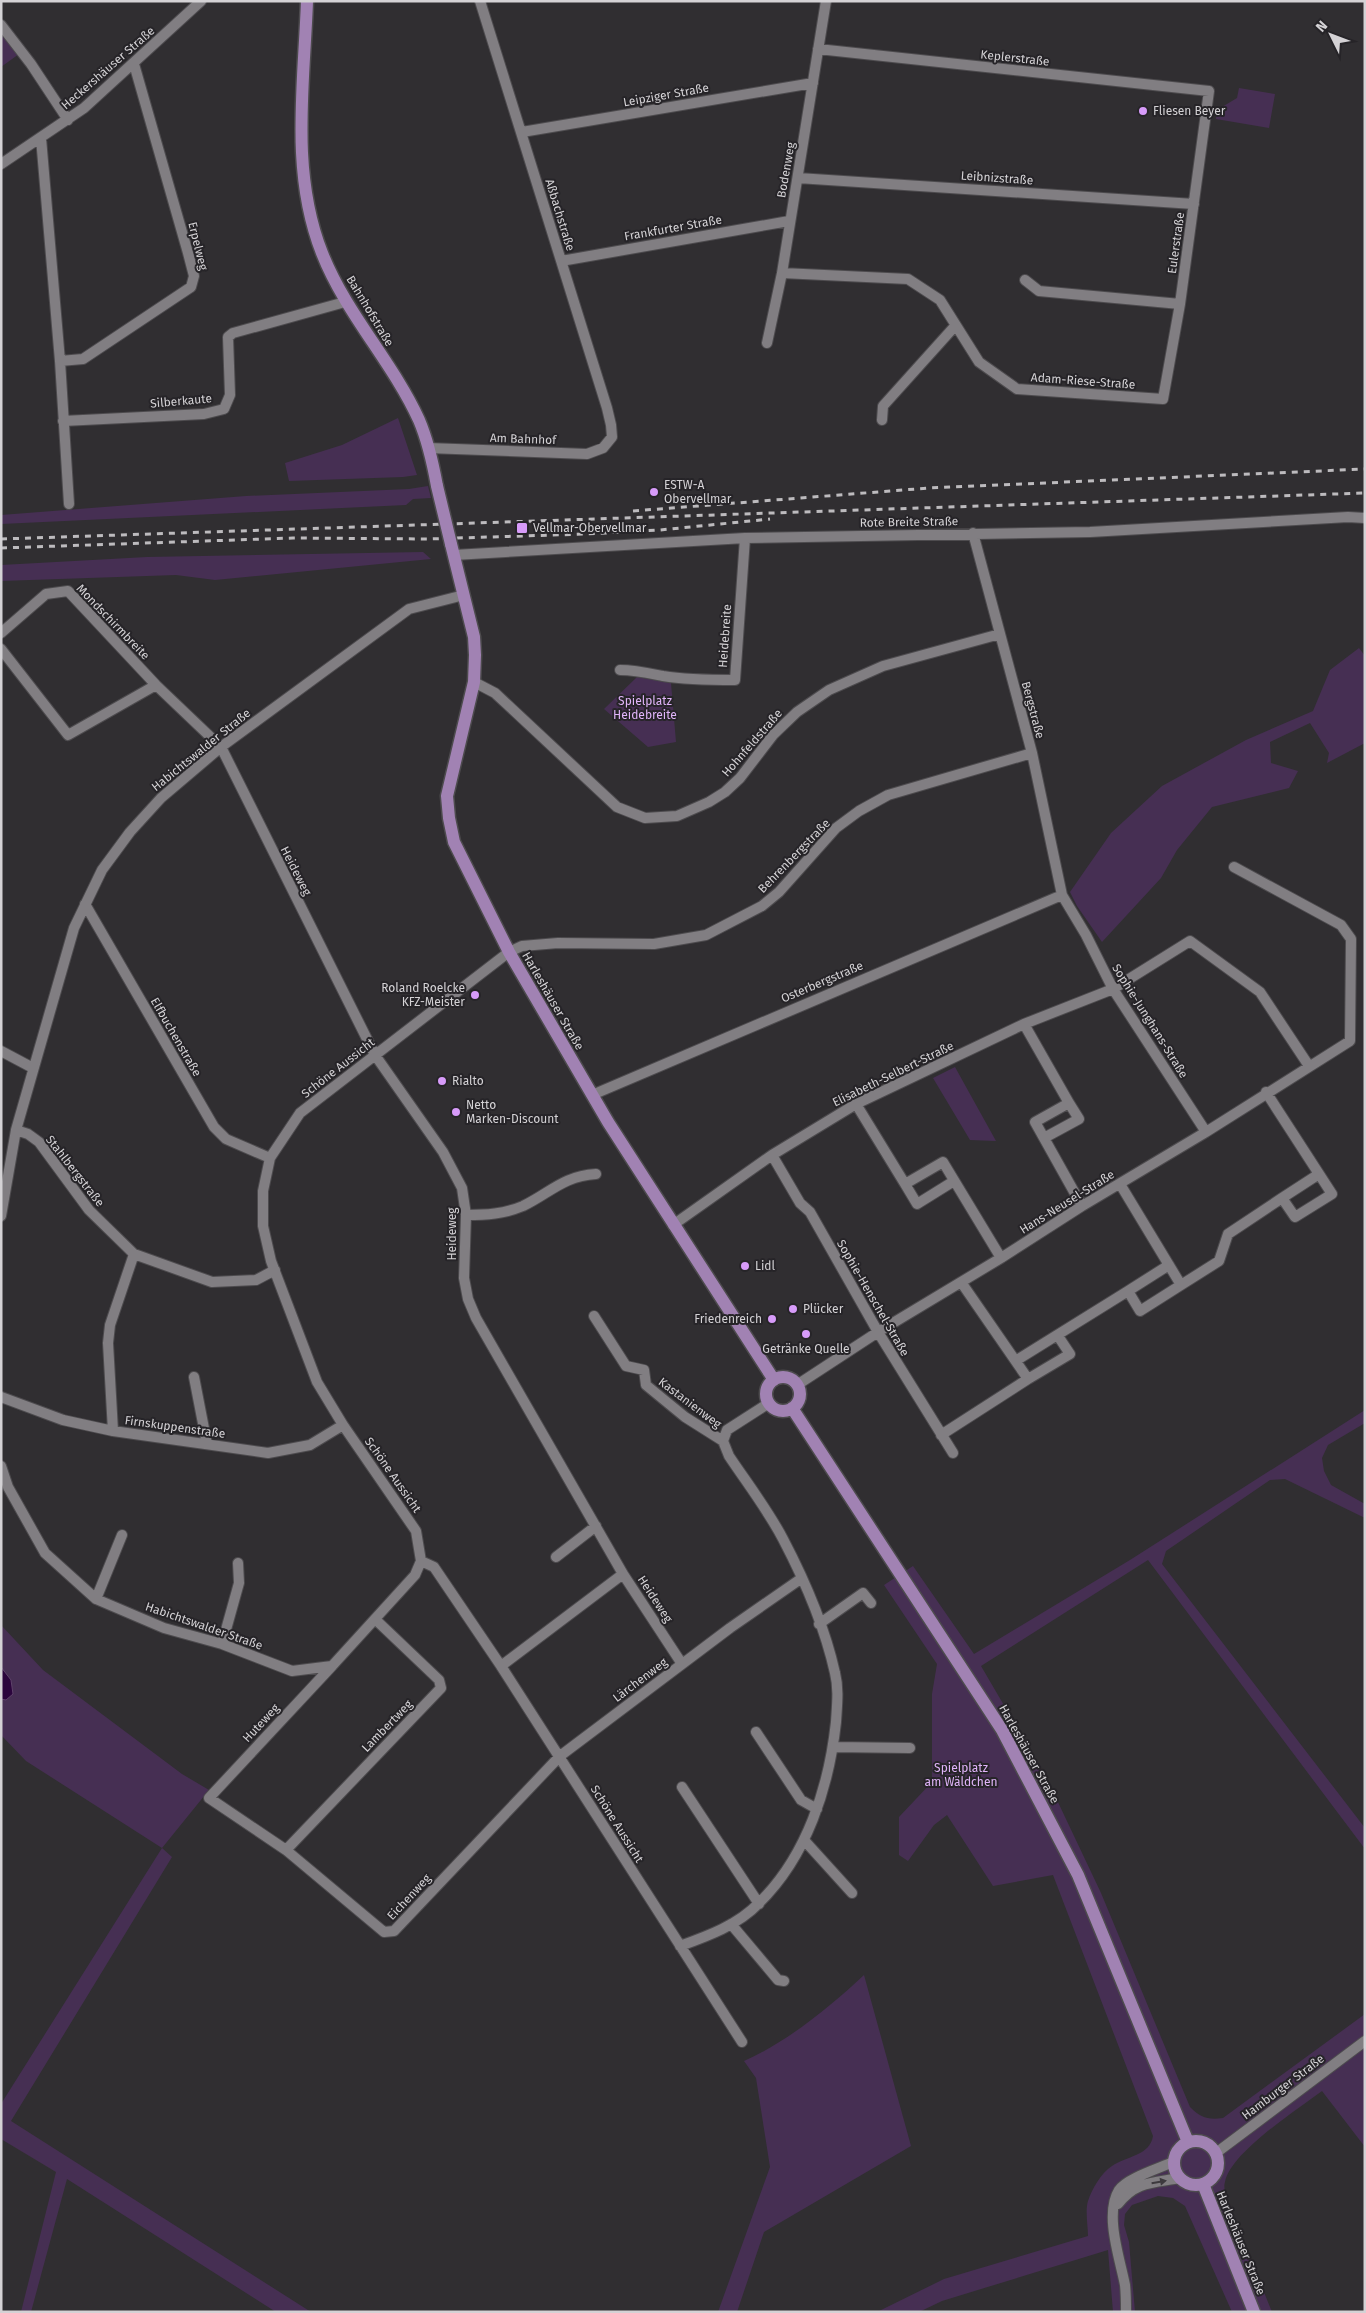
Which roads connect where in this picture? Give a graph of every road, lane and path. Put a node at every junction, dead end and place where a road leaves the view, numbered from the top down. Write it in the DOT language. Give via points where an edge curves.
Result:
graph roads {
  1 [pos="201,1"];
  2 [pos="307,1"];
  3 [pos="480,1"];
  4 [pos="826,1"];
  5 [pos="1,25"];
  6 [pos="818,49"];
  7 [pos="134,64"];
  8 [pos="814,83"];
  9 [pos="1209,91"];
  10 [pos="68,120"];
  11 [pos="522,132"];
  12 [pos="41,138"];
  13 [pos="1,164"];
  14 [pos="798,178"];
  15 [pos="1194,204"];
  16 [pos="789,221"];
  17 [pos="561,260"];
  18 [pos="782,273"];
  19 [pos="1025,280"];
  20 [pos="345,302"];
  21 [pos="1180,304"];
  22 [pos="955,326"];
  23 [pos="767,343"];
  24 [pos="60,361"];
  25 [pos="1163,398"];
  26 [pos="882,420"];
  27 [pos="63,421"];
  28 [pos="612,437"];
  29 [pos="428,448"];
  30 [pos="69,504"];
  31 [pos="1365,518"];
  32 [pos="973,533"];
  33 [pos="745,538"];
  34 [pos="453,550"];
  35 [pos="464,595"];
  36 [pos="1,633"];
  37 [pos="1000,634"];
  38 [pos="1,648"];
  39 [pos="620,670"];
  40 [pos="474,682"];
  41 [pos="156,684"];
  42 [pos="221,747"];
  43 [pos="1032,753"];
  44 [pos="1234,867"];
  45 [pos="1062,895"];
  46 [pos="85,904"];
  47 [pos="509,952"];
  48 [pos="1113,988"];
  49 [pos="1024,1024"];
  50 [pos="1,1051"];
  51 [pos="375,1055"];
  52 [pos="1309,1066"];
  53 [pos="33,1068"];
  54 [pos="1266,1092"];
  55 [pos="592,1095"];
  56 [pos="1069,1103"];
  57 [pos="856,1104"];
  58 [pos="16,1130"];
  59 [pos="1206,1132"];
  60 [pos="1044,1138"];
  61 [pos="772,1155"];
  62 [pos="270,1158"];
  63 [pos="596,1174"];
  64 [pos="1319,1174"];
  65 [pos="954,1181"];
  66 [pos="905,1184"];
  67 [pos="1120,1184"];
  68 [pos="1282,1198"];
  69 [pos="1082,1206"];
  70 [pos="1,1216"];
  71 [pos="466,1216"];
  72 [pos="673,1224"];
  73 [pos="134,1254"];
  74 [pos="1001,1258"];
  75 [pos="1169,1265"];
  76 [pos="275,1270"];
  77 [pos="961,1282"];
  78 [pos="1181,1285"];
  79 [pos="1128,1291"];
  80 [pos="594,1316"];
  81 [pos="878,1332"];
  82 [pos="1058,1336"];
  83 [pos="1017,1360"];
  84 [pos="194,1377"];
  85 [pos="1028,1379"];
  86 [pos="774,1380"];
  87 [pos="797,1385"];
  88 [pos="1,1398"];
  89 [pos="769,1403"];
  90 [pos="790,1409"];
  91 [pos="343,1425"];
  92 [pos="113,1431"];
  93 [pos="941,1435"];
  94 [pos="722,1441"];
  95 [pos="207,1444"];
  96 [pos="953,1453"];
  97 [pos="1,1466"];
  98 [pos="596,1526"];
  99 [pos="122,1534"];
  100 [pos="556,1557"];
  101 [pos="420,1561"];
  102 [pos="238,1563"];
  103 [pos="623,1574"];
  104 [pos="802,1578"];
  105 [pos="96,1599"];
  106 [pos="871,1603"];
  107 [pos="376,1620"];
  108 [pos="819,1624"];
  109 [pos="222,1644"];
  110 [pos="682,1664"];
  111 [pos="332,1666"];
  112 [pos="501,1666"];
  113 [pos="756,1732"];
  114 [pos="833,1747"];
  115 [pos="910,1748"];
  116 [pos="560,1756"];
  117 [pos="682,1787"];
  118 [pos="209,1798"];
  119 [pos="817,1809"];
  120 [pos="804,1840"];
  121 [pos="286,1850"];
  122 [pos="852,1893"];
  123 [pos="759,1904"];
  124 [pos="731,1924"];
  125 [pos="680,1946"];
  126 [pos="784,1981"];
  127 [pos="1365,2041"];
  128 [pos="742,2042"];
  129 [pos="1188,2142"];
  130 [pos="1216,2153"];
  131 [pos="1174,2162"];
  132 [pos="1180,2178"];
  133 [pos="1203,2184"];
  134 [pos="1114,2209"];
  135 [pos="1126,2312"];
  136 [pos="1254,2312"];
  1 -- 7 [label="street, Heckershäuser Straße"];
  2 -- 20 [label="main road, Bahnhofstraße" via="300,139 308,204 322,252"];
  3 -- 11 [label="street, Aßbachstraße"];
  4 -- 6 [label="street, Bodenweg"];
  5 -- 10 [label="street"];
  6 -- 8 [label="street, Bodenweg"];
  6 -- 9 [label="street, Keplerstraße"];
  7 -- 10 [label="street, Heckershäuser Straße"];
  7 -- 24 [label="street, Erpelweg" via="194,276 191,287 83,359"];
  8 -- 11 [label="street, Leipziger Straße"];
  8 -- 14 [label="street, Bodenweg"];
  9 -- 15 [label="street, Eulerstraße"];
  10 -- 12 [label="street, Heckershäuser Straße"];
  11 -- 17 [label="street, Aßbachstraße"];
  12 -- 13 [label="street, Heckershäuser Straße"];
  12 -- 24 [label="street"];
  14 -- 15 [label="street, Leibnizstraße"];
  14 -- 16 [label="street, Bodenweg"];
  15 -- 21 [label="street, Eulerstraße"];
  16 -- 17 [label="street, Frankfurter Straße"];
  16 -- 18 [label="street, Bodenweg"];
  17 -- 28 [label="street, Aßbachstraße" via="607,408"];
  18 -- 22 [label="street, Adam-Riese-Straße" via="908,280 940,300"];
  18 -- 23 [label="street, Bodenweg"];
  19 -- 21 [label="street" via="1039,291"];
  20 -- 27 [label="street, Silberkaute" via="233,332 228,337 230,395 224,409 204,414"];
  20 -- 29 [label="main road, Bahnhofstraße" via="400,386 419,420"];
  21 -- 25 [label="street, Eulerstraße"];
  22 -- 25 [label="street, Adam-Riese-Straße" via="979,362 1017,389"];
  22 -- 26 [label="street" via="882,406"];
  24 -- 27 [label="street"];
  27 -- 30 [label="street"];
  28 -- 29 [label="street, Am Bahnhof" via="603,448 587,454"];
  29 -- 34 [label="main road, Bahnhofstraße, bridge"];
  31 -- 32 [label="street, Rote Breite Straße" via="1090,532"];
  32 -- 33 [label="street, Rote Breite Straße"];
  32 -- 37 [label="street, Bergstraße"];
  33 -- 34 [label="street, Rote Breite Straße"];
  33 -- 39 [label="street, Heidebreite" via="734,680 705,680"];
  34 -- 35 [label="main road, Bahnhofstraße"];
  35 -- 40 [label="main road, Harleshäuser Straße" via="474,636"];
  35 -- 42 [label="street, Habichtswalder Straße" via="409,609"];
  36 -- 41 [label="street, Mondschirmbreite" via="46,594 68,590"];
  37 -- 40 [label="street, Hohnfeldstraße" via="883,666 829,690 797,712 773,735 725,792 677,816 645,818 617,807 495,693"];
  37 -- 43 [label="street, Bergstraße"];
  38 -- 41 [label="street" via="68,735"];
  40 -- 47 [label="main road, Harleshäuser Straße" via="449,788 449,818 454,842"];
  41 -- 42 [label="street, Mondschirmbreite"];
  42 -- 46 [label="street, Habichtswalder Straße" via="161,798 130,832 102,870"];
  42 -- 51 [label="street, Heideweg"];
  43 -- 45 [label="street, Bergstraße"];
  43 -- 47 [label="street, Behrenbergstraße" via="888,795 859,811 836,828 779,892 762,906 706,935 654,944 522,946"];
  44 -- 52 [label="street, Hans-Neusel-Straße" via="1341,925 1351,939 1350,1041"];
  45 -- 48 [label="street, Sophie-Junghans-Straße"];
  45 -- 55 [label="street, Osterbergstraße"];
  46 -- 53 [label="street, Habichtswalder Straße" via="74,928"];
  46 -- 62 [label="street, Elfbuchenstraße" via="214,1127 226,1139"];
  47 -- 51 [label="street, Schöne Aussicht"];
  47 -- 55 [label="main road, Harleshäuser Straße"];
  48 -- 49 [label="street, Elisabeth-Selbert-Straße"];
  48 -- 52 [label="street, Elisabeth-Selbert-Straße" via="1190,941 1260,992"];
  48 -- 59 [label="street, Sophie-Junghans-Straße"];
  49 -- 56 [label="street"];
  49 -- 57 [label="street, Elisabeth-Selbert-Straße"];
  50 -- 53 [label="street"];
  51 -- 62 [label="street, Schöne Aussicht" via="300,1113"];
  51 -- 71 [label="street, Heideweg" via="442,1152 462,1188"];
  52 -- 54 [label="street, Hans-Neusel-Straße"];
  53 -- 58 [label="street, Habichtswalder Straße"];
  54 -- 59 [label="street, Hans-Neusel-Straße"];
  54 -- 64 [label="street"];
  55 -- 72 [label="main road, Harleshäuser Straße"];
  56 -- 60 [label="street" via="1035,1122"];
  56 -- 60 [label="street" via="1080,1119"];
  57 -- 61 [label="street, Elisabeth-Selbert-Straße"];
  57 -- 66 [label="street"];
  58 -- 70 [label="street, Habichtswalder Straße"];
  58 -- 73 [label="street, Stahlbergstraße" via="39,1142 89,1210"];
  59 -- 67 [label="street, Hans-Neusel-Straße"];
  60 -- 69 [label="street"];
  61 -- 72 [label="street, Elisabeth-Selbert-Straße"];
  61 -- 81 [label="street, Sophie-Henschel-Straße" via="800,1203 810,1212"];
  62 -- 76 [label="street, Schöne Aussicht" via="263,1191 263,1226"];
  63 -- 71 [label="street" via="562,1182 523,1206 508,1211"];
  64 -- 68 [label="street"];
  64 -- 68 [label="street" via="1332,1194 1295,1217"];
  65 -- 66 [label="street" via="943,1162"];
  65 -- 66 [label="street" via="917,1204"];
  65 -- 74 [label="street"];
  67 -- 69 [label="street, Hans-Neusel-Straße"];
  67 -- 75 [label="street"];
  68 -- 78 [label="street" via="1228,1234 1219,1261"];
  69 -- 74 [label="street, Hans-Neusel-Straße"];
  71 -- 98 [label="street, Heideweg" via="464,1278 468,1299"];
  72 -- 86 [label="main road, Harleshäuser Straße"];
  73 -- 76 [label="street, Stahlbergstraße" via="212,1282 256,1280"];
  73 -- 92 [label="street" via="110,1325 108,1343"];
  74 -- 77 [label="street, Hans-Neusel-Straße"];
  75 -- 78 [label="street"];
  75 -- 79 [label="street"];
  76 -- 91 [label="street, Schöne Aussicht" via="317,1382"];
  77 -- 81 [label="street, Hans-Neusel-Straße"];
  77 -- 83 [label="street"];
  78 -- 79 [label="street" via="1140,1311"];
  79 -- 82 [label="street"];
  80 -- 94 [label="street, Kastanienweg" via="626,1366 644,1370 646,1385 685,1417"];
  81 -- 87 [label="street, Hans-Neusel-Straße"];
  81 -- 93 [label="street, Sophie-Henschel-Straße"];
  82 -- 83 [label="street"];
  82 -- 85 [label="street" via="1070,1354"];
  83 -- 85 [label="street"];
  84 -- 95 [label="street"];
  85 -- 93 [label="street"];
  86 -- 87 [label="main road" via="787,1377"];
  86 -- 89 [label="main road" via="766,1390"];
  87 -- 90 [label="main road" via="800,1397"];
  88 -- 92 [label="street, Firnskuppenstraße" via="63,1420"];
  89 -- 90 [label="main road" via="775,1409"];
  89 -- 94 [label="street, Kastanienweg" via="727,1430"];
  90 -- 129 [label="main road, Harleshäuser Straße" via="1002,1730 1078,1875"];
  91 -- 95 [label="street, Firnskuppenstraße" via="310,1445 268,1453"];
  91 -- 101 [label="street, Schöne Aussicht" via="416,1531"];
  92 -- 95 [label="street, Firnskuppenstraße"];
  93 -- 96 [label="street, Sophie-Henschel-Straße"];
  94 -- 104 [label="street, Kastanienweg" via="782,1537"];
  97 -- 105 [label="street, Habichtswalder Straße" via="8,1487 46,1553"];
  98 -- 100 [label="street"];
  98 -- 103 [label="street, Heideweg"];
  99 -- 105 [label="street"];
  101 -- 107 [label="street" via="415,1575"];
  101 -- 112 [label="street, Schöne Aussicht" via="434,1567"];
  102 -- 109 [label="street" via="239,1583"];
  103 -- 110 [label="street, Heideweg"];
  103 -- 112 [label="street"];
  104 -- 108 [label="street, Kastanienweg"];
  104 -- 110 [label="street, Lärchenweg"];
  105 -- 109 [label="street, Habichtswalder Straße" via="164,1628"];
  106 -- 108 [label="street" via="863,1593"];
  107 -- 111 [label="street"];
  107 -- 121 [label="street, Lambertweg" via="439,1680 441,1688"];
  108 -- 114 [label="street, Kastanienweg" via="836,1674 838,1699"];
  109 -- 111 [label="street, Habichtswalder Straße" via="292,1671"];
  110 -- 116 [label="street, Lärchenweg"];
  111 -- 118 [label="street, Huteweg"];
  112 -- 116 [label="street, Schöne Aussicht"];
  113 -- 119 [label="street" via="801,1800"];
  114 -- 115 [label="street"];
  114 -- 119 [label="street, Kastanienweg"];
  116 -- 121 [label="street, Eichenweg" via="394,1931 384,1932"];
  116 -- 125 [label="street, Schöne Aussicht"];
  117 -- 123 [label="street"];
  118 -- 121 [label="street, Eichenweg"];
  119 -- 120 [label="street, Kastanienweg"];
  120 -- 122 [label="street"];
  120 -- 123 [label="street, Kastanienweg" via="782,1877"];
  123 -- 124 [label="street, Kastanienweg"];
  124 -- 125 [label="street, Kastanienweg"];
  124 -- 126 [label="street" via="778,1980"];
  125 -- 128 [label="street, Schöne Aussicht"];
  127 -- 130 [label="street, Hamburger Straße"];
  129 -- 130 [label="main road" via="1207,2143"];
  129 -- 131 [label="main road" via="1178,2150"];
  130 -- 133 [label="main road" via="1216,2172"];
  131 -- 132 [label="main road"];
  131 -- 134 [label="street" via="1130,2181 1120,2190"];
  132 -- 133 [label="main road" via="1190,2184"];
  134 -- 132 [label="street, one-way" via="1130,2190"];
  133 -- 136 [label="main road, Harleshäuser Straße"];
  134 -- 135 [label="street"];
}
